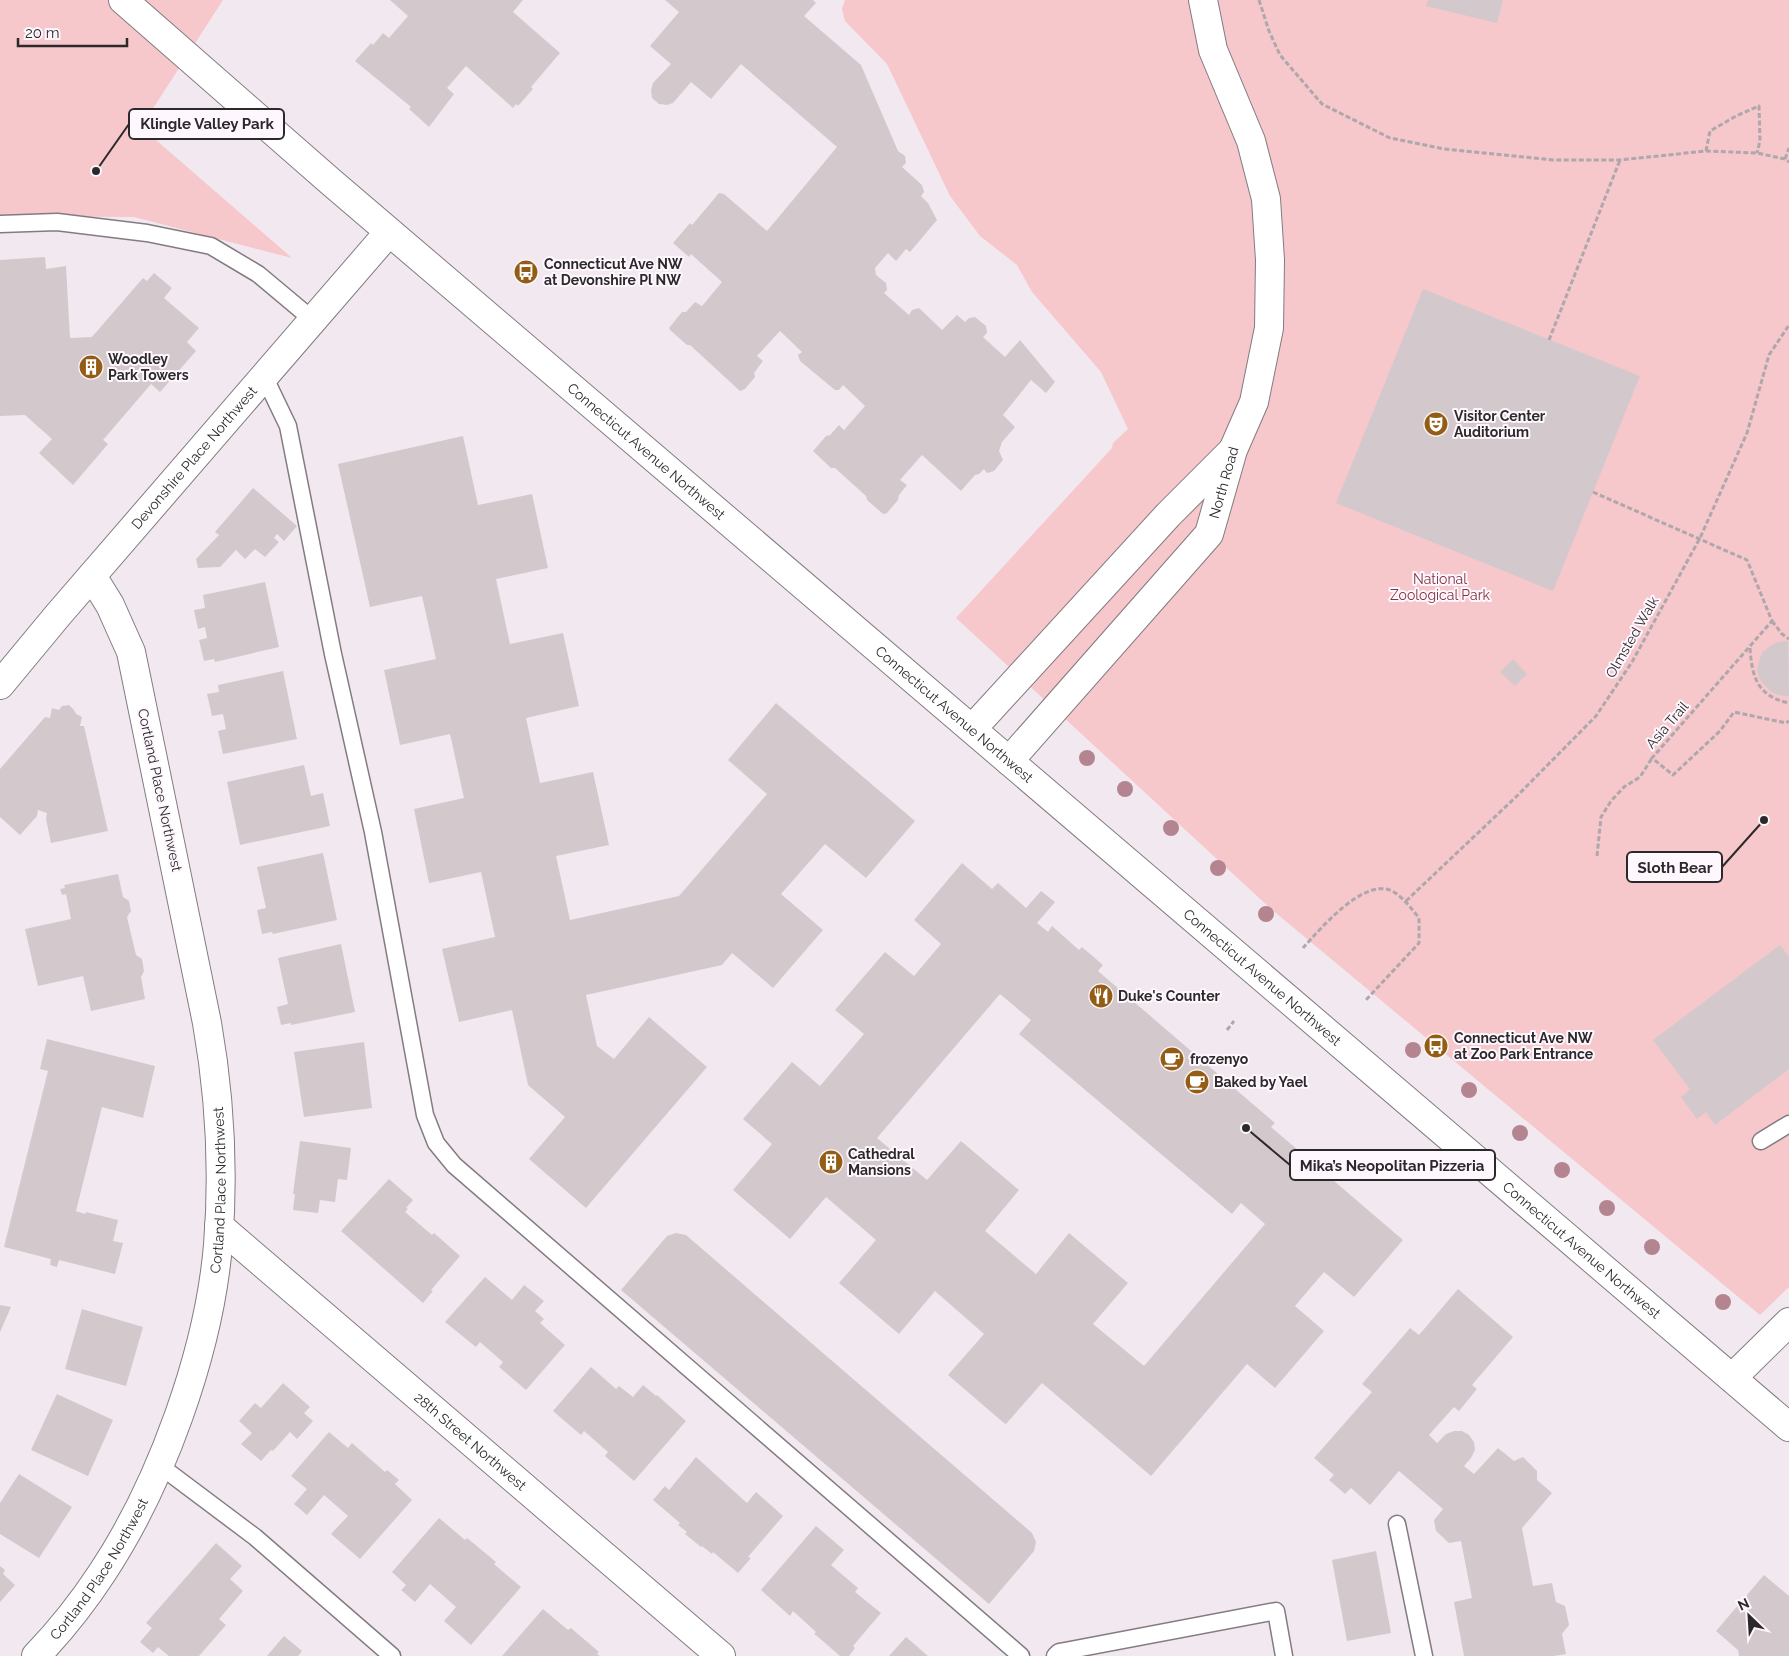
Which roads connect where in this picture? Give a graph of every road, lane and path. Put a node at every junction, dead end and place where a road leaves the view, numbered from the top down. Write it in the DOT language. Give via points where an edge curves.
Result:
graph roads {
  1 [pos="123,0"];
  2 [pos="1203,0"];
  3 [pos="1259,0"];
  4 [pos="1789,148"];
  5 [pos="1706,152"];
  6 [pos="1757,154"];
  7 [pos="1785,159"];
  8 [pos="1620,160"];
  9 [pos="1789,162"];
  10 [pos="0,224"];
  11 [pos="390,232"];
  12 [pos="313,320"];
  13 [pos="1789,324"];
  14 [pos="1549,340"];
  15 [pos="264,376"];
  16 [pos="1233,450"];
  17 [pos="1593,492"];
  18 [pos="1700,538"];
  19 [pos="92,576"];
  20 [pos="1772,621"];
  21 [pos="1789,639"];
  22 [pos="1750,647"];
  23 [pos="0,685"];
  24 [pos="1789,703"];
  25 [pos="1789,722"];
  26 [pos="972,729"];
  27 [pos="1652,758"];
  28 [pos="1009,761"];
  29 [pos="1597,856"];
  30 [pos="1406,901"];
  31 [pos="1303,948"];
  32 [pos="1365,1000"];
  33 [pos="1234,1021"];
  34 [pos="1227,1030"];
  35 [pos="1789,1124"];
  36 [pos="1761,1141"];
  37 [pos="219,1226"];
  38 [pos="1789,1322"];
  39 [pos="1732,1378"];
  40 [pos="1789,1427"];
  41 [pos="159,1465"];
  42 [pos="1397,1524"];
  43 [pos="48,1652"];
  44 [pos="392,1656"];
  45 [pos="722,1656"];
  46 [pos="1021,1656"];
  47 [pos="1056,1656"];
  48 [pos="1284,1656"];
  49 [pos="1424,1656"];
  1 -- 11 [label="street, Connecticut Avenue Northwest"];
  2 -- 16 [label="street" via="1213,50 1251,141 1267,207 1269,328 1254,402"];
  3 -- 8 [label="path" via="1280,55 1322,104 1390,138 1444,149 1543,159"];
  4 -- 7 [label="path"];
  5 -- 6 [label="path"];
  5 -- 6 [label="path" via="1710,131 1759,106"];
  5 -- 8 [label="path"];
  6 -- 7 [label="path"];
  7 -- 9 [label="path"];
  8 -- 14 [label="path"];
  10 -- 12 [label="lane" via="58,222 147,233 211,246 258,274"];
  11 -- 12 [label="street, Devonshire Place Northwest"];
  11 -- 26 [label="street, Connecticut Avenue Northwest"];
  12 -- 15 [label="street, Devonshire Place Northwest"];
  13 -- 18 [label="path, Olmsted Walk" via="1769,355 1747,433"];
  15 -- 19 [label="street, Devonshire Place Northwest"];
  15 -- 46 [label="lane" via="288,426 373,832 425,1115 436,1143 454,1165"];
  16 -- 26 [label="street, North Road" via="1168,515"];
  16 -- 28 [label="street, North Road" via="1209,534"];
  17 -- 18 [label="path"];
  18 -- 20 [label="path" via="1747,560"];
  18 -- 30 [label="path, Olmsted Walk" via="1632,662 1596,716"];
  19 -- 23 [label="street, Devonshire Place Northwest"];
  19 -- 37 [label="street, Cortland Place Northwest" via="110,605 131,652 207,1024 219,1121"];
  20 -- 21 [label="path"];
  20 -- 22 [label="path, Asia Trail"];
  22 -- 24 [label="path" via="1756,683 1776,700"];
  22 -- 27 [label="path, Asia Trail"];
  25 -- 27 [label="path, Asia Trail" via="1734,712 1720,731 1673,775"];
  26 -- 28 [label="street, Connecticut Avenue Northwest"];
  27 -- 29 [label="path" via="1640,777 1611,801 1601,818"];
  28 -- 39 [label="street, Connecticut Avenue Northwest"];
  30 -- 31 [label="path" via="1390,890 1371,889 1351,902"];
  30 -- 32 [label="path" via="1419,918 1419,943"];
  33 -- 34 [label="path"];
  35 -- 36 [label="lane"];
  37 -- 41 [label="street, Cortland Place Northwest" via="206,1324 185,1396"];
  37 -- 45 [label="street, 28th Street Northwest"];
  38 -- 39 [label="street"];
  39 -- 40 [label="street, Connecticut Avenue Northwest"];
  41 -- 43 [label="street, Cortland Place Northwest" via="102,1573"];
  41 -- 44 [label="lane" via="255,1537"];
  42 -- 49 [label="lane"];
  47 -- 48 [label="lane" via="1059,1652 1276,1611"];
}
